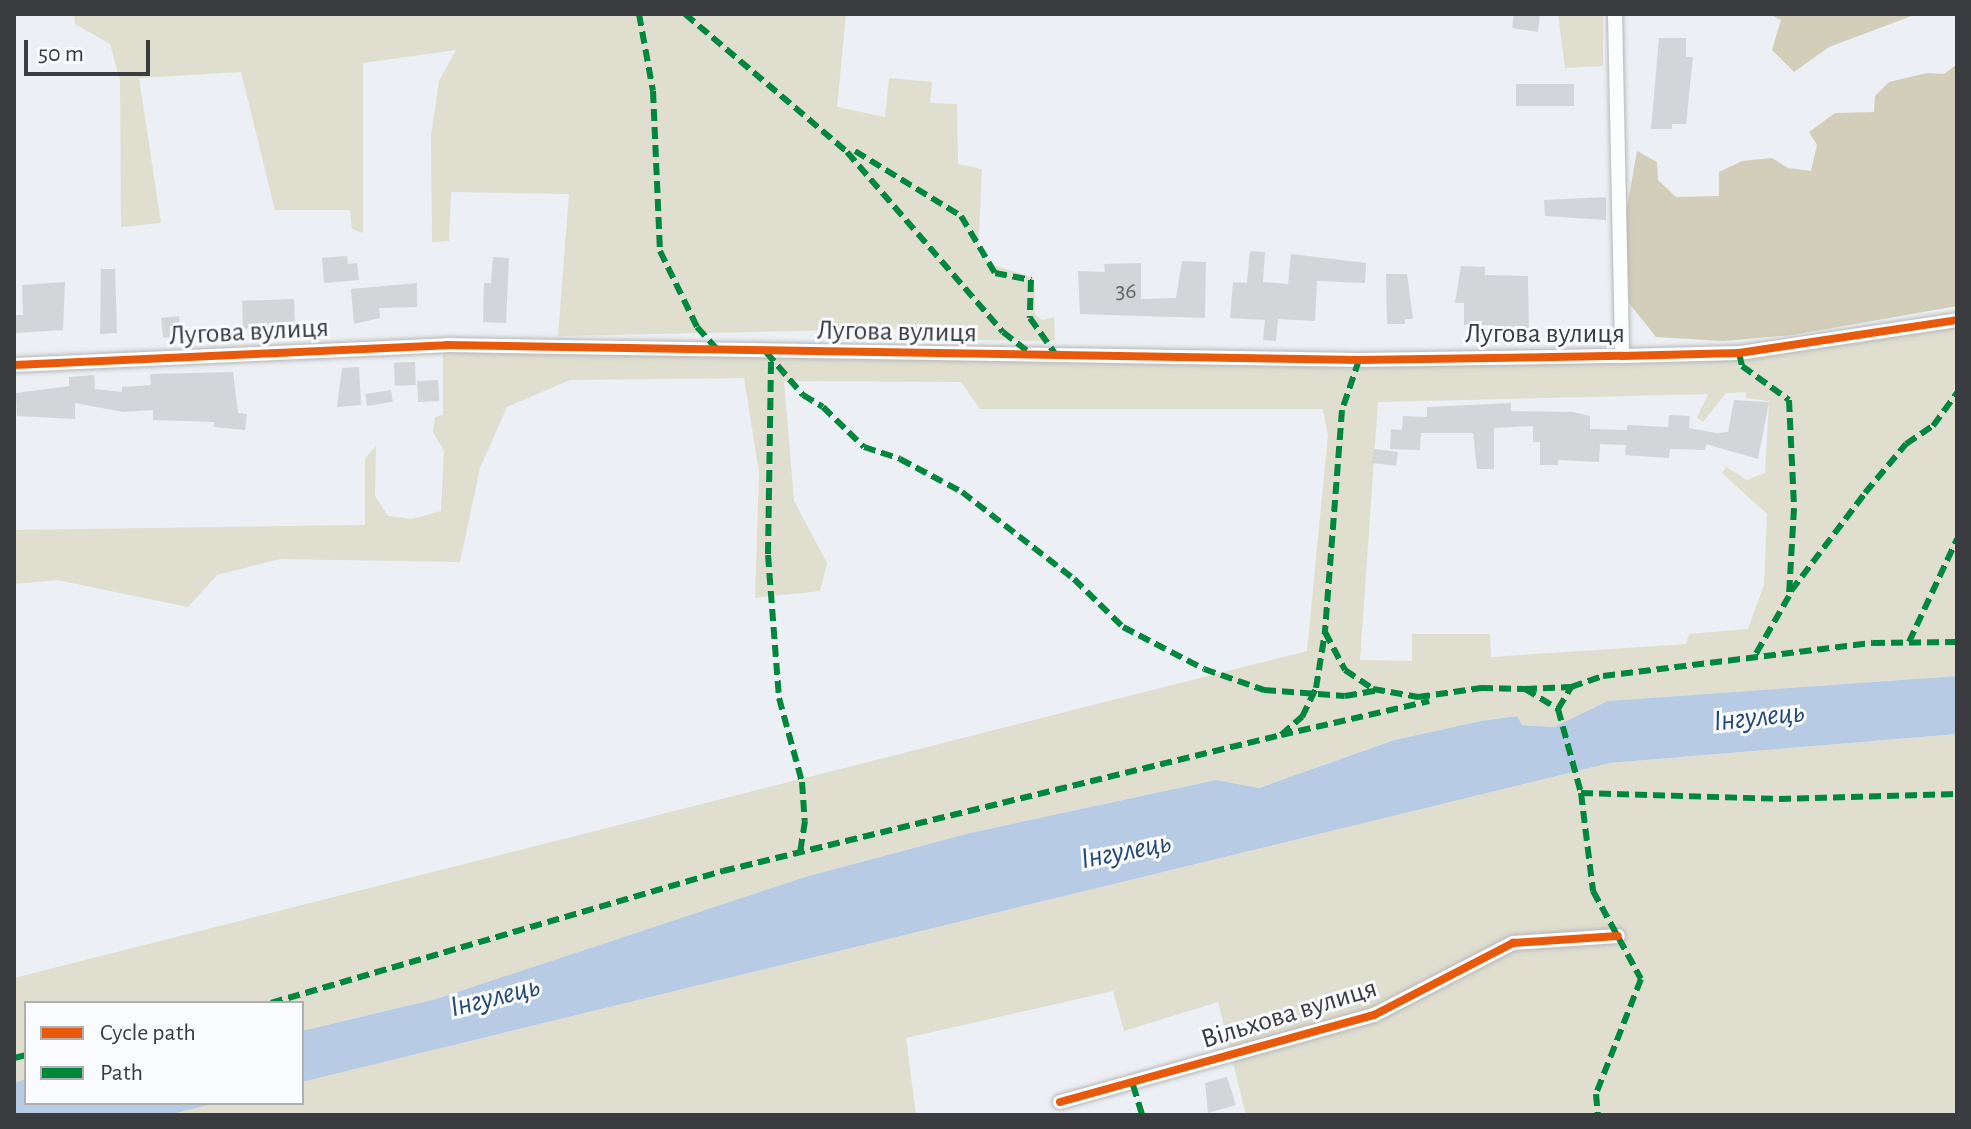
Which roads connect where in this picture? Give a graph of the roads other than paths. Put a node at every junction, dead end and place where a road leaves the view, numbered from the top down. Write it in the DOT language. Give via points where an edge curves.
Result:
graph roads {
  1 [pos="1615,14"];
  2 [pos="1957,320"];
  3 [pos="1622,356"];
  4 [pos="14,365"];
  5 [pos="1618,936"];
  6 [pos="1060,1102"];
  1 -- 3 [label="street"];
  2 -- 3 [label="street, Лугова вулиця" via="1781,348"];
  3 -- 4 [label="street, Лугова вулиця" via="1359,360 447,345"];
  5 -- 6 [label="street, Вільхова вулиця" via="1513,943 1374,1015"];
}
